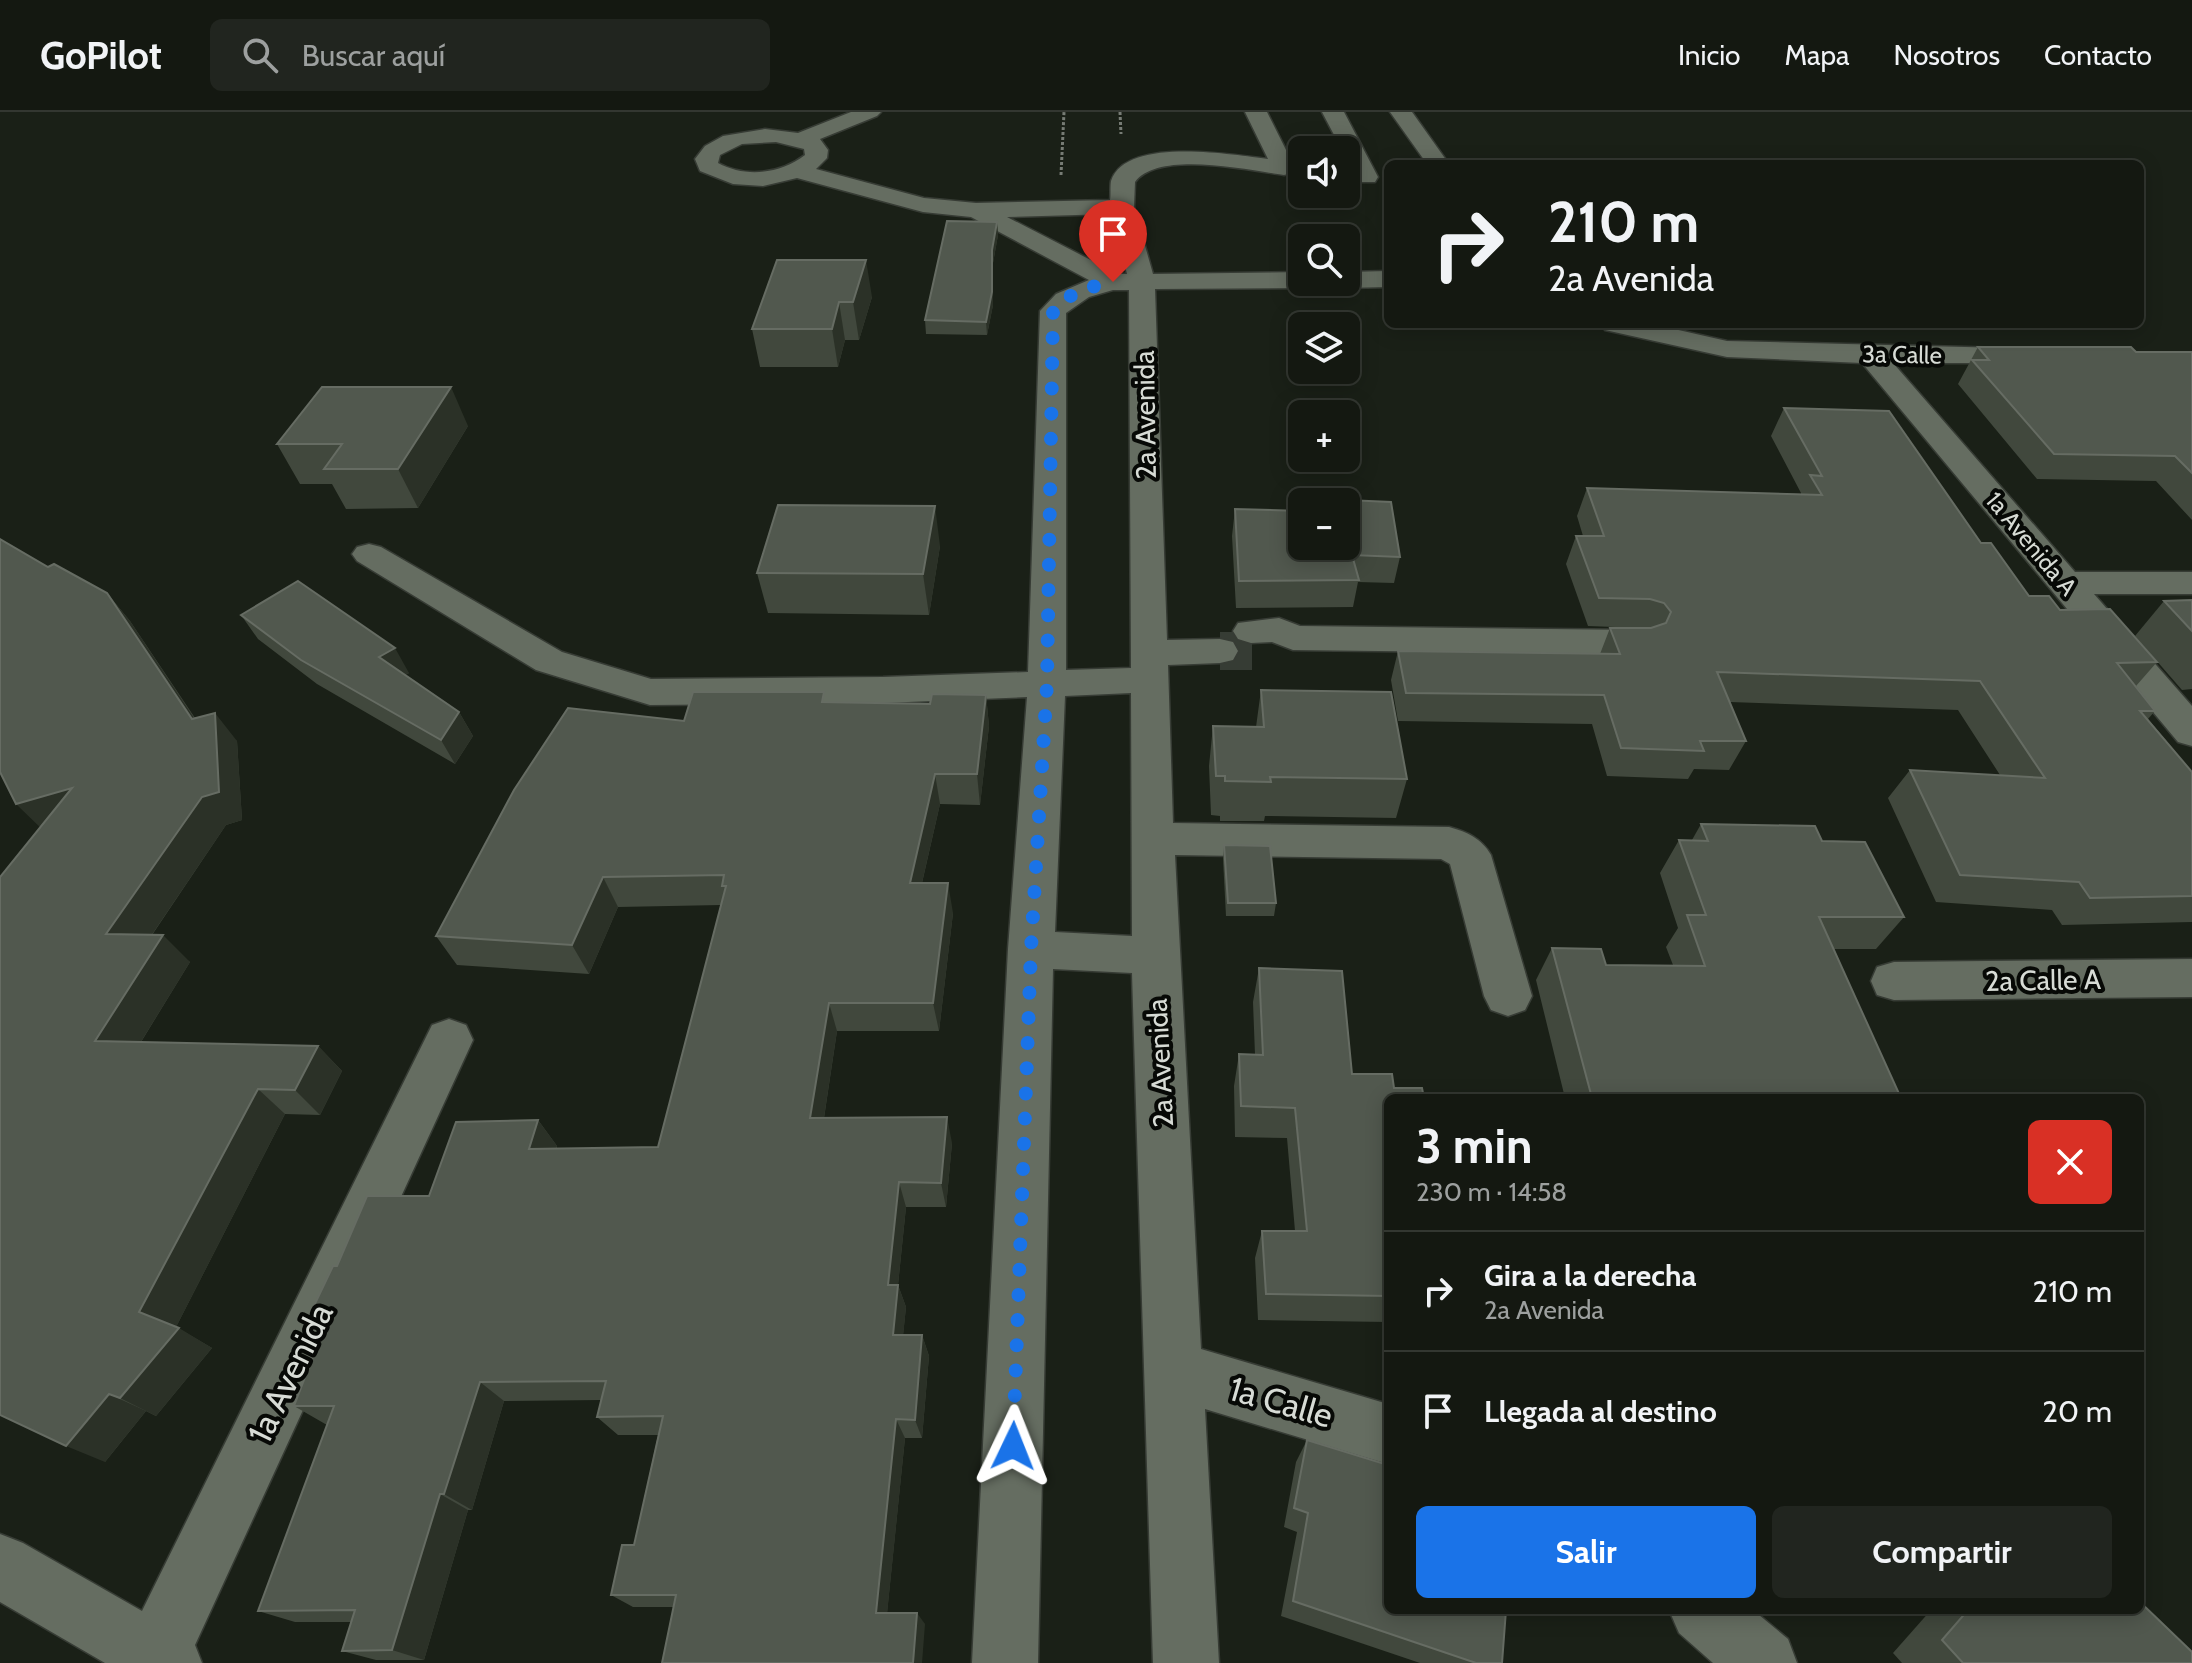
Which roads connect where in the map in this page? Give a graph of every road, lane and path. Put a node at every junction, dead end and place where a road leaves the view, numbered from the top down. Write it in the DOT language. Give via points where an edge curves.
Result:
graph roads {
  1 [pos="870,112"];
  2 [pos="1256,112"];
  3 [pos="1333,112"];
  4 [pos="1401,112"];
  5 [pos="801,139"];
  6 [pos="1435,160"];
  7 [pos="1288,161"];
  8 [pos="1288,168"];
  9 [pos="796,171"];
  10 [pos="1367,177"];
  11 [pos="1122,207"];
  12 [pos="976,210"];
  13 [pos="1384,279"];
  14 [pos="1288,280"];
  15 [pos="1360,280"];
  16 [pos="1128,282"];
  17 [pos="1633,328"];
  18 [pos="1870,355"];
  19 [pos="2054,355"];
  20 [pos="369,554"];
  21 [pos="2065,583"];
  22 [pos="2192,583"];
  23 [pos="1637,642"];
  24 [pos="1148,655"];
  25 [pos="1047,684"];
  26 [pos="2192,732"];
  27 [pos="1153,839"];
  28 [pos="1031,949"];
  29 [pos="1155,956"];
  30 [pos="2192,978"];
  31 [pos="1894,981"];
  32 [pos="1508,996"];
  33 [pos="449,1040"];
  34 [pos="1173,1370"];
  35 [pos="1384,1433"];
  36 [pos="0,1566"];
  37 [pos="1707,1614"];
  38 [pos="159,1660"];
  39 [pos="1005,1663"];
  40 [pos="1186,1663"];
  41 [pos="1764,1663"];
  1 -- 5 [label="street"];
  2 -- 7 [label="street"];
  3 -- 10 [label="street"];
  4 -- 6 [label="street"];
  5 -- 9 [label="street" via="817,150 816,158"];
  5 -- 9 [label="street" via="750,137 720,146 706,159 715,171 744,178"];
  8 -- 11 [label="street" via="1166,159 1136,167 1123,181"];
  9 -- 12 [label="street" via="923,205"];
  11 -- 12 [label="street"];
  11 -- 16 [label="street, 2a Avenida"];
  12 -- 16 [label="street"];
  13 -- 15 [label="street"];
  14 -- 16 [label="street"];
  16 -- 24 [label="street, 2a Avenida"];
  16 -- 25 [label="street" via="1087,287 1064,298 1053,311"];
  17 -- 18 [label="street, 3a Calle" via="1727,349"];
  18 -- 19 [label="street, 3a Calle"];
  18 -- 21 [label="street, 1a Avenida A"];
  20 -- 25 [label="street" via="549,661 650,692"];
  21 -- 22 [label="street"];
  21 -- 26 [label="street, 1a Avenida A"];
  23 -- 24 [label="street" via="1293,638 1277,651 1236,641"];
  24 -- 25 [label="street"];
  24 -- 27 [label="street, 2a Avenida"];
  25 -- 28 [label="street"];
  27 -- 29 [label="street, 2a Avenida"];
  27 -- 32 [label="street" via="1460,847 1469,855"];
  28 -- 29 [label="street"];
  28 -- 39 [label="street"];
  29 -- 34 [label="street, 2a Avenida"];
  30 -- 31 [label="street, 2a Calle A"];
  33 -- 38 [label="street, 1a Avenida"];
  34 -- 35 [label="street, 1a Calle"];
  34 -- 40 [label="street, 2a Avenida"];
  36 -- 38 [label="street"];
  37 -- 41 [label="street"];
}
